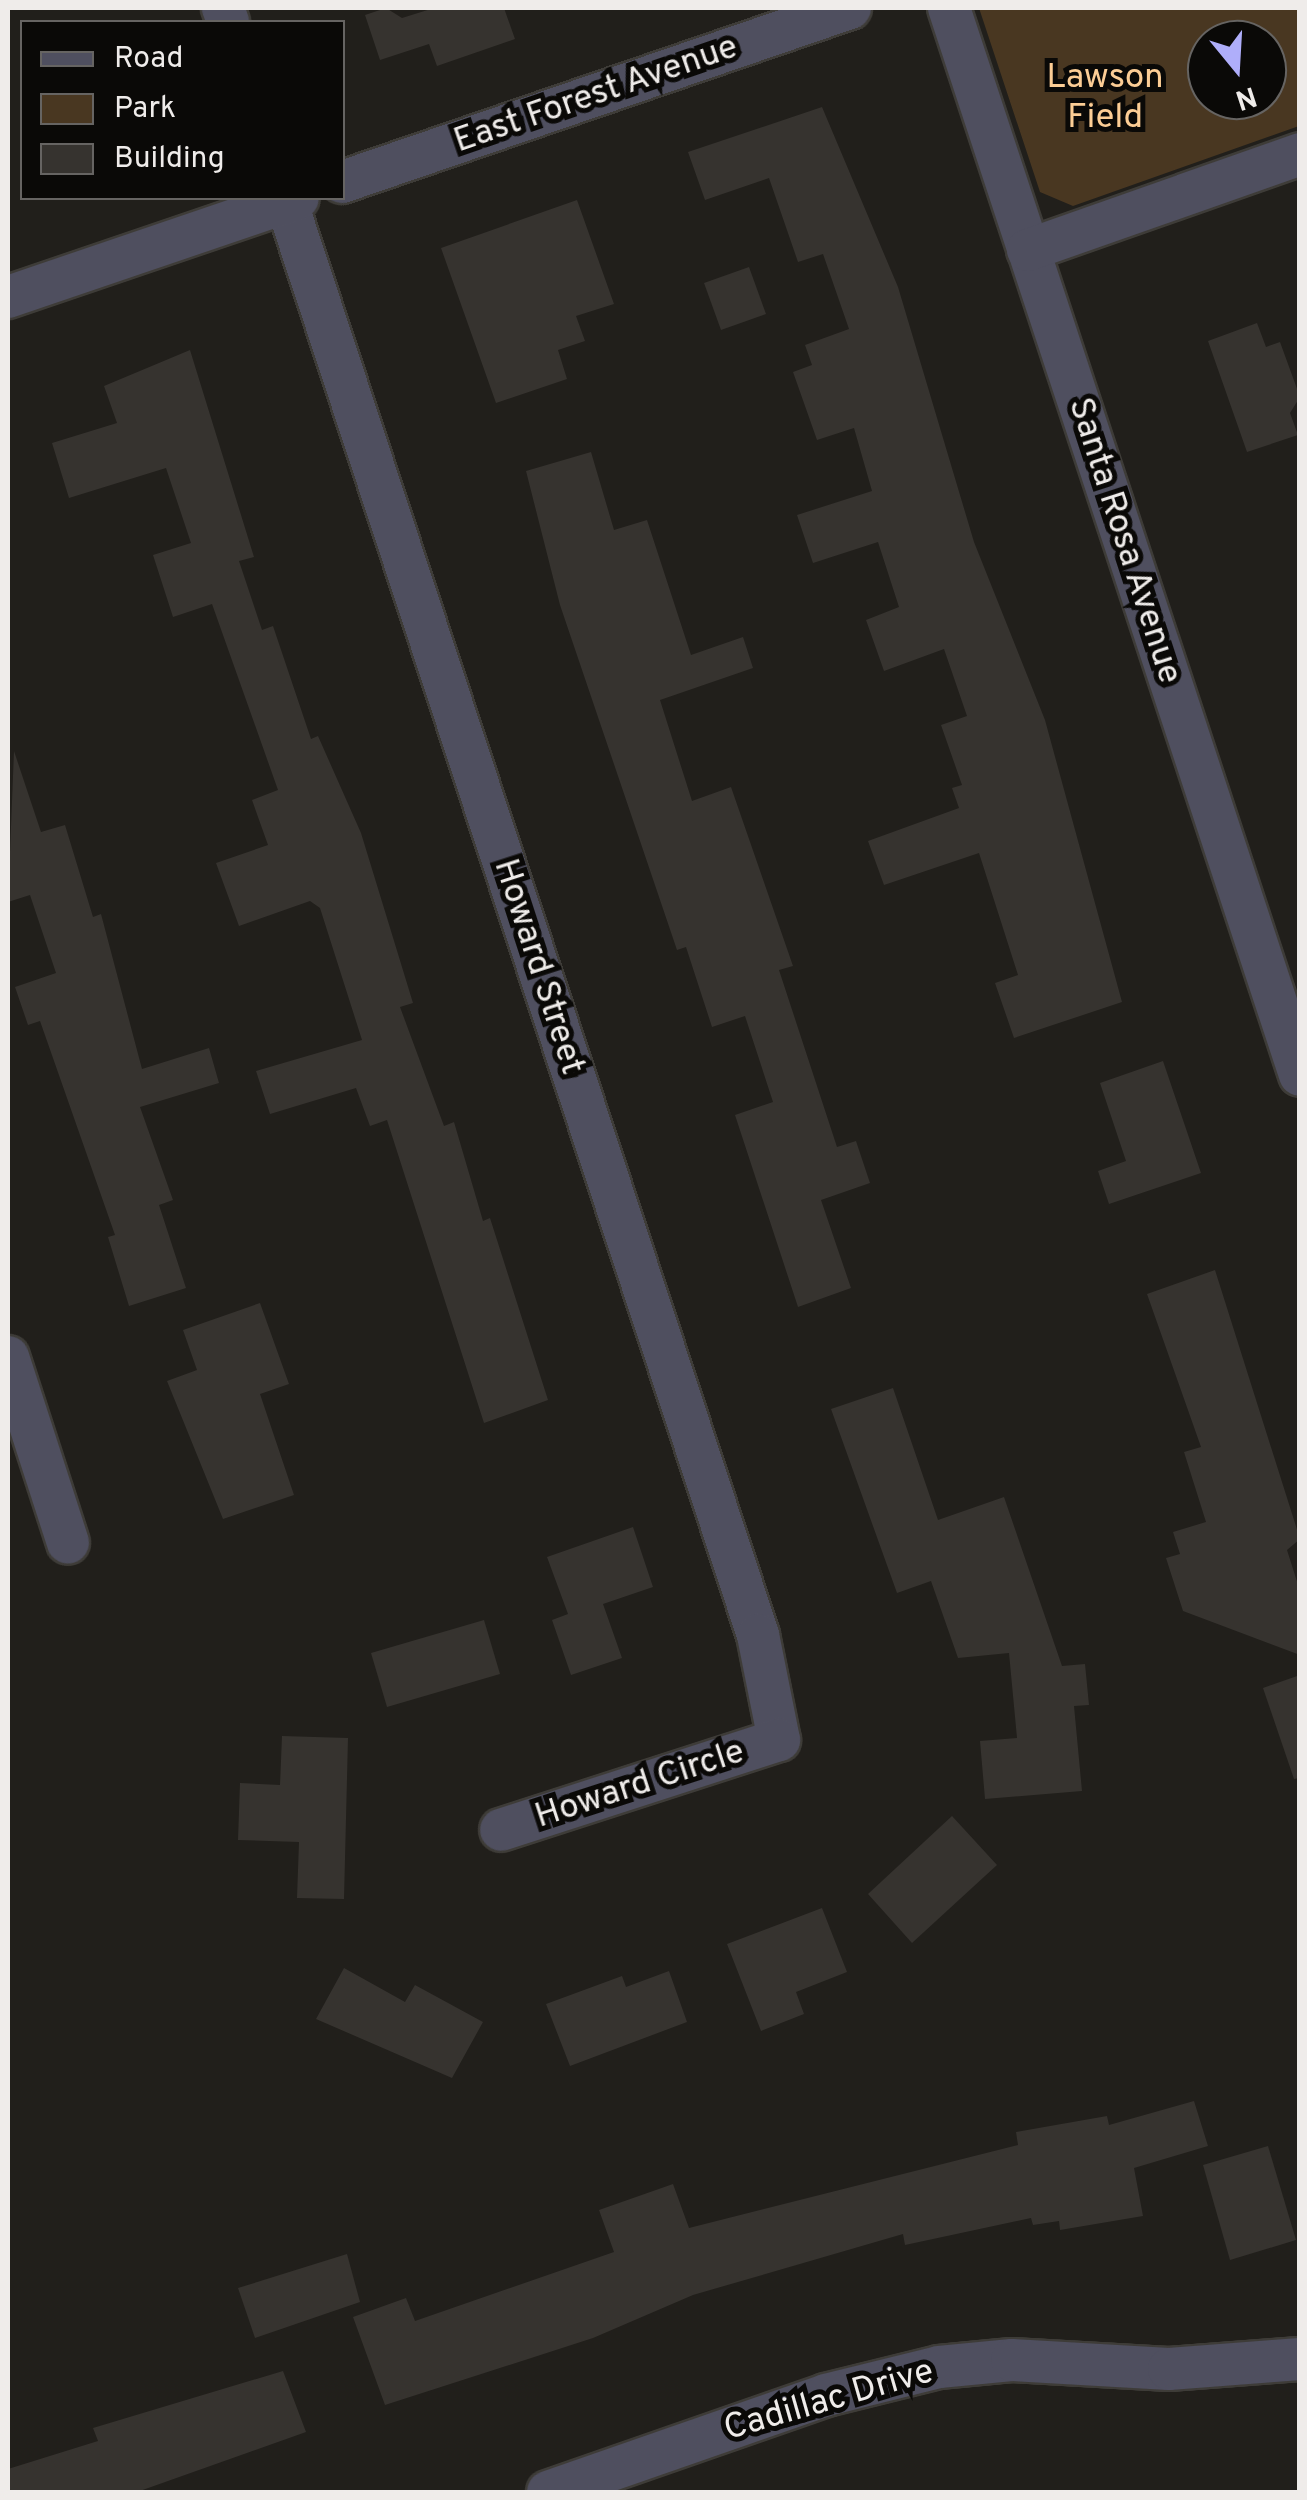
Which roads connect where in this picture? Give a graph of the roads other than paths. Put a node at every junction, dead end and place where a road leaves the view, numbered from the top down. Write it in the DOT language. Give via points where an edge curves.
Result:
graph roads {
  1 [pos="850,8"];
  2 [pos="949,8"];
  3 [pos="1300,154"];
  4 [pos="345,181"];
  5 [pos="287,200"];
  6 [pos="290,200"];
  7 [pos="1028,250"];
  8 [pos="8,297"];
  9 [pos="1283,972"];
  10 [pos="1300,1075"];
  11 [pos="8,1357"];
  12 [pos="68,1543"];
  13 [pos="779,1740"];
  14 [pos="501,1830"];
  15 [pos="1300,2359"];
  16 [pos="548,2492"];
  1 -- 4 [label="street, East Forest Avenue"];
  2 -- 7 [label="street, Santa Rosa Avenue"];
  3 -- 7 [label="street"];
  5 -- 8 [label="street"];
  6 -- 13 [label="street, Howard Street" via="758,1635"];
  7 -- 9 [label="street, Santa Rosa Avenue"];
  9 -- 10 [label="street, Santa Rosa Avenue"];
  11 -- 12 [label="street"];
  13 -- 14 [label="street, Howard Circle"];
  15 -- 16 [label="street, Cadillac Drive" via="1169,2369 1012,2360 940,2367 826,2395"];
}
